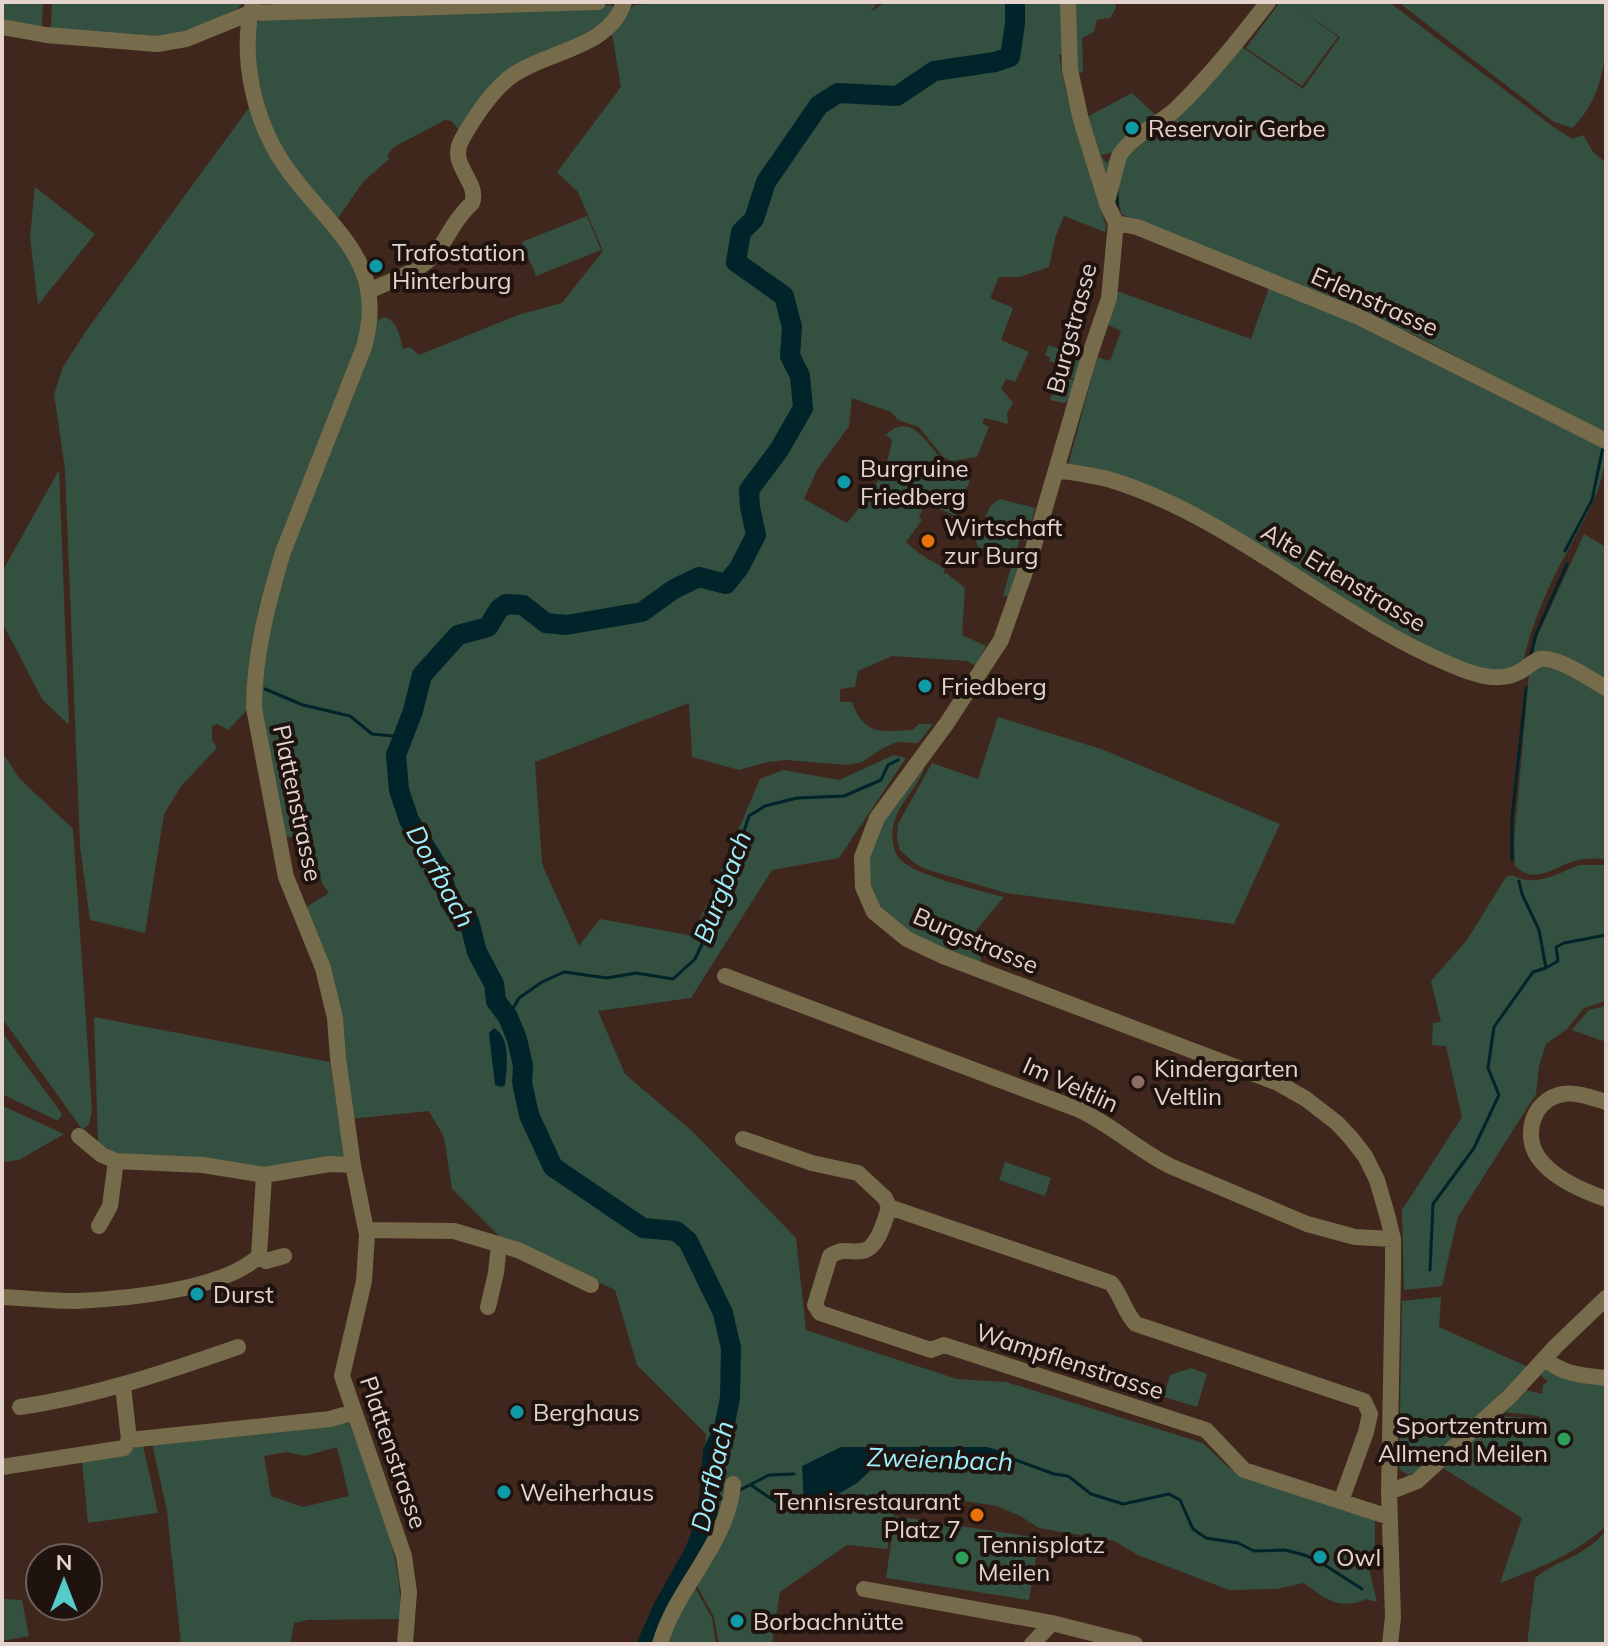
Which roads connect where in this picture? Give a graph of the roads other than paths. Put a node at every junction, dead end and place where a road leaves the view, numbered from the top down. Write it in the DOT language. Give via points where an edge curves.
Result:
graph roads {
  1 [pos="598,2"];
  2 [pos="624,2"];
  3 [pos="1068,2"];
  4 [pos="1268,2"];
  5 [pos="251,7"];
  6 [pos="2,27"];
  7 [pos="1107,204"];
  8 [pos="1116,223"];
  9 [pos="368,291"];
  10 [pos="1606,441"];
  11 [pos="1057,470"];
  12 [pos="1606,688"];
  13 [pos="725,976"];
  14 [pos="1606,1102"];
  15 [pos="79,1136"];
  16 [pos="743,1139"];
  17 [pos="116,1161"];
  18 [pos="353,1165"];
  19 [pos="264,1175"];
  20 [pos="1606,1199"];
  21 [pos="889,1207"];
  22 [pos="99,1226"];
  23 [pos="366,1230"];
  24 [pos="1393,1239"];
  25 [pos="499,1244"];
  26 [pos="259,1256"];
  27 [pos="284,1256"];
  28 [pos="591,1285"];
  29 [pos="2,1297"];
  30 [pos="1606,1298"];
  31 [pos="488,1307"];
  32 [pos="238,1347"];
  33 [pos="1544,1359"];
  34 [pos="1606,1378"];
  35 [pos="123,1386"];
  36 [pos="20,1407"];
  37 [pos="354,1412"];
  38 [pos="129,1440"];
  39 [pos="2,1467"];
  40 [pos="733,1484"];
  41 [pos="1389,1492"];
  42 [pos="1341,1501"];
  43 [pos="1389,1517"];
  44 [pos="864,1589"];
  45 [pos="1052,1623"];
  46 [pos="1127,1643"];
  47 [pos="405,1644"];
  48 [pos="660,1644"];
  49 [pos="1032,1644"];
  50 [pos="1390,1644"];
  1 -- 5 [label="street"];
  2 -- 9 [label="street" via="619,16 602,31 512,76 493,96 458,148 473,190 472,203 430,258"];
  3 -- 7 [label="street" via="1070,70"];
  4 -- 7 [label="street" via="1187,98 1123,149"];
  5 -- 6 [label="street" via="186,39 157,44"];
  5 -- 9 [label="street, Plattenstrasse" via="247,44 252,83 271,144 344,236"];
  7 -- 8 [label="street"];
  8 -- 10 [label="street, Erlenstrasse" via="1359,317"];
  8 -- 11 [label="street, Burgstrasse" via="1109,298"];
  9 -- 18 [label="street, Plattenstrasse" via="370,322 364,347 283,552 254,679 254,708 286,877 323,968 335,1018"];
  11 -- 12 [label="street, Alte Erlenstrasse" via="1112,480 1164,502 1451,665 1499,677 1516,674 1538,659 1554,660"];
  11 -- 24 [label="street, Burgstrasse" via="1001,640 871,829 861,873 867,899 889,926 923,948 1278,1083 1306,1099 1337,1123 1365,1156"];
  13 -- 24 [label="street, Im Veltlin" via="1080,1110 1149,1156 1307,1224 1355,1237"];
  14 -- 20 [label="street" via="1560,1095 1536,1112 1530,1135 1543,1163"];
  15 -- 17 [label="street"];
  16 -- 21 [label="street" via="858,1173"];
  17 -- 19 [label="street" via="203,1165"];
  17 -- 22 [label="street" via="110,1206"];
  18 -- 19 [label="street"];
  18 -- 23 [label="street, Plattenstrasse"];
  19 -- 26 [label="street"];
  21 -- 42 [label="street" via="1111,1283 1136,1324 1364,1401 1370,1414"];
  21 -- 42 [label="street, Wampflenstrasse" via="873,1246 864,1251 842,1249 830,1256 815,1305 820,1313 931,1350 944,1345 1206,1430 1244,1470"];
  23 -- 25 [label="street" via="454,1231"];
  23 -- 37 [label="street, Plattenstrasse" via="366,1268 342,1376"];
  24 -- 41 [label="street, Burgstrasse"];
  25 -- 28 [label="street"];
  25 -- 31 [label="street"];
  26 -- 27 [label="street" via="266,1261"];
  26 -- 29 [label="street" via="218,1279 131,1297"];
  30 -- 33 [label="street"];
  32 -- 35 [label="street"];
  33 -- 34 [label="street" via="1569,1373"];
  33 -- 41 [label="street" via="1417,1481"];
  35 -- 36 [label="street"];
  35 -- 38 [label="street"];
  37 -- 38 [label="street"];
  37 -- 47 [label="street, Plattenstrasse" via="404,1556 409,1592"];
  38 -- 39 [label="street" via="124,1448"];
  40 -- 48 [label="street" via="732,1505"];
  41 -- 43 [label="street, Burgstrasse"];
  42 -- 43 [label="street, Wampflenstrasse"];
  43 -- 50 [label="street, Burgstrasse"];
  44 -- 45 [label="street"];
  45 -- 46 [label="street"];
  45 -- 49 [label="street"];
}
